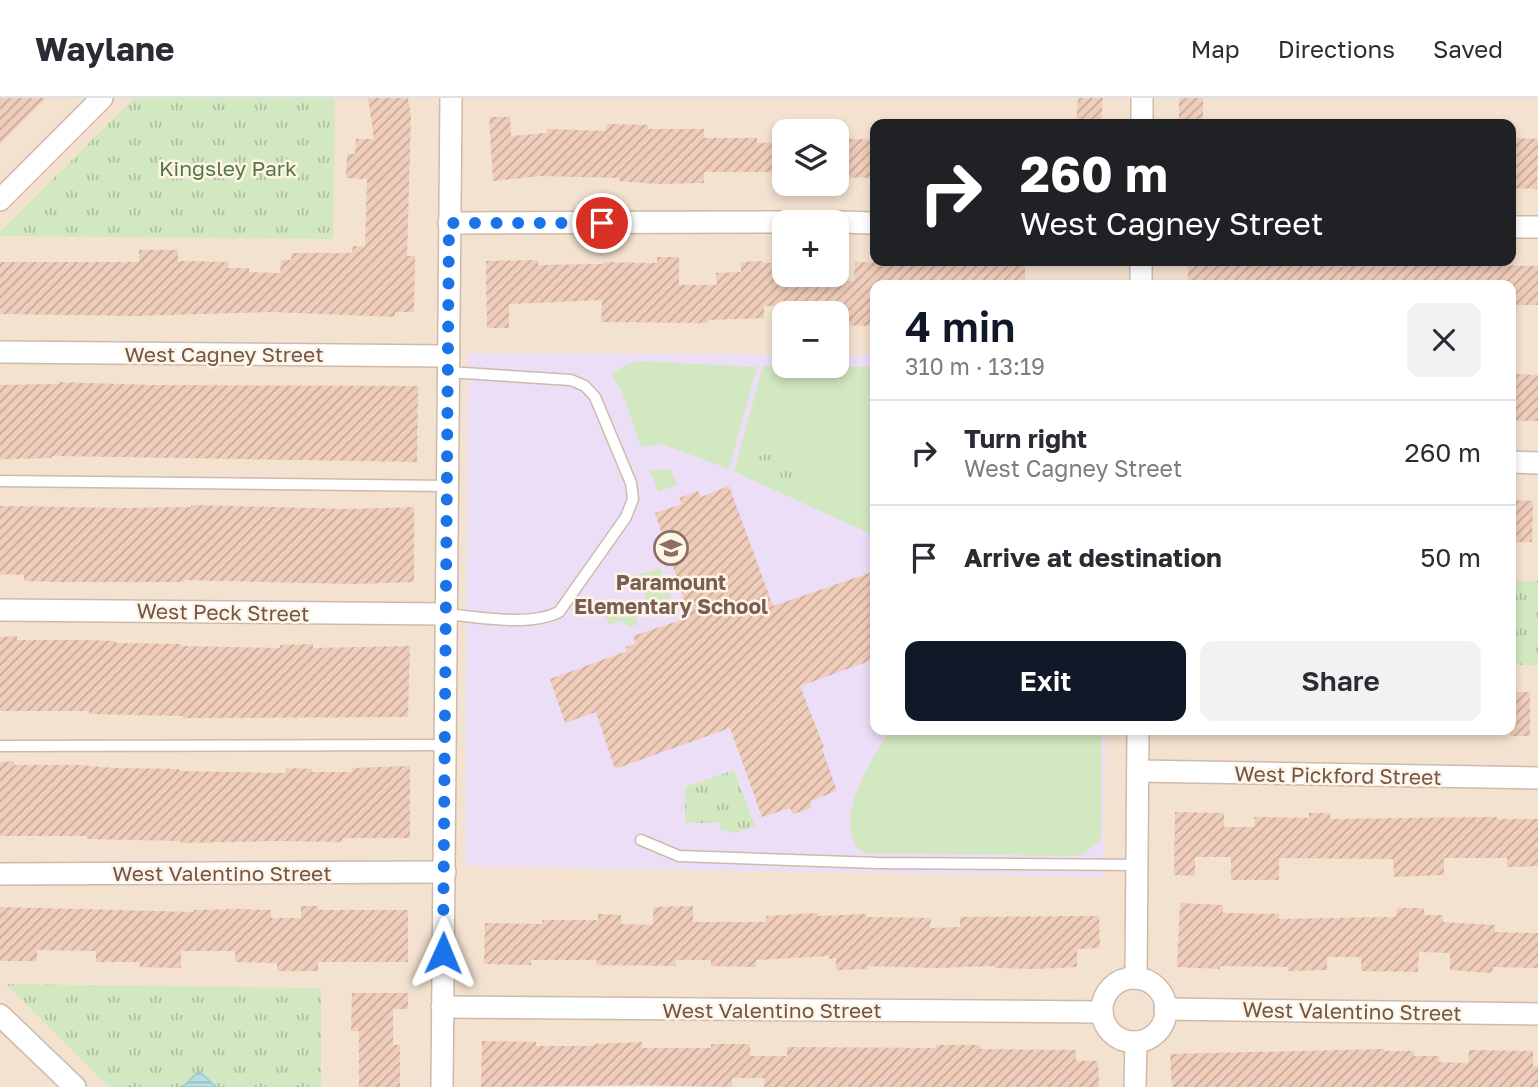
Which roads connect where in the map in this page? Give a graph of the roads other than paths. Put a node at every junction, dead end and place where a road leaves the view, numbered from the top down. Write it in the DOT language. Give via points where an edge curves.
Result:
graph roads {
  1 [pos="102,98"];
  2 [pos="451,98"];
  3 [pos="1142,98"];
  4 [pos="1142,119"];
  5 [pos="0,200"];
  6 [pos="772,222"];
  7 [pos="849,222"];
  8 [pos="449,223"];
  9 [pos="870,223"];
  10 [pos="1516,227"];
  11 [pos="1538,227"];
  12 [pos="0,352"];
  13 [pos="448,364"];
  14 [pos="1516,462"];
  15 [pos="1538,463"];
  16 [pos="0,481"];
  17 [pos="447,486"];
  18 [pos="0,610"];
  19 [pos="446,614"];
  20 [pos="1138,735"];
  21 [pos="446,745"];
  22 [pos="0,746"];
  23 [pos="1138,771"];
  24 [pos="1538,778"];
  25 [pos="641,840"];
  26 [pos="1137,865"];
  27 [pos="445,873"];
  28 [pos="0,874"];
  29 [pos="1136,978"];
  30 [pos="442,1007"];
  31 [pos="1166,1009"];
  32 [pos="1101,1012"];
  33 [pos="1538,1014"];
  34 [pos="0,1015"];
  35 [pos="1136,1042"];
  36 [pos="75,1087"];
  37 [pos="442,1087"];
  38 [pos="1135,1087"];
  1 -- 5 [label="street"];
  2 -- 8 [label="street"];
  3 -- 4 [label="street"];
  6 -- 8 [label="street"];
  7 -- 9 [label="street"];
  8 -- 13 [label="street"];
  10 -- 11 [label="street"];
  12 -- 13 [label="street, West Cagney Street"];
  13 -- 17 [label="street"];
  13 -- 19 [label="lane" via="571,380 585,386 600,408 631,483 633,499 626,517 559,612 546,618 513,619"];
  14 -- 15 [label="street"];
  16 -- 17 [label="lane"];
  17 -- 19 [label="street"];
  18 -- 19 [label="street, West Peck Street"];
  19 -- 21 [label="street"];
  20 -- 23 [label="street"];
  21 -- 22 [label="lane"];
  21 -- 27 [label="street"];
  23 -- 24 [label="street, West Pickford Street"];
  23 -- 26 [label="street"];
  25 -- 26 [label="lane" via="679,856"];
  26 -- 29 [label="street"];
  27 -- 28 [label="street, West Valentino Street"];
  27 -- 30 [label="street"];
  29 -- 31 [label="street" via="1155,987"];
  29 -- 32 [label="street" via="1110,989"];
  30 -- 32 [label="street, West Valentino Street"];
  30 -- 37 [label="street"];
  31 -- 33 [label="street, West Valentino Street"];
  31 -- 35 [label="street" via="1157,1032"];
  32 -- 35 [label="street" via="1112,1034"];
  34 -- 36 [label="street"];
  35 -- 38 [label="street"];
}
